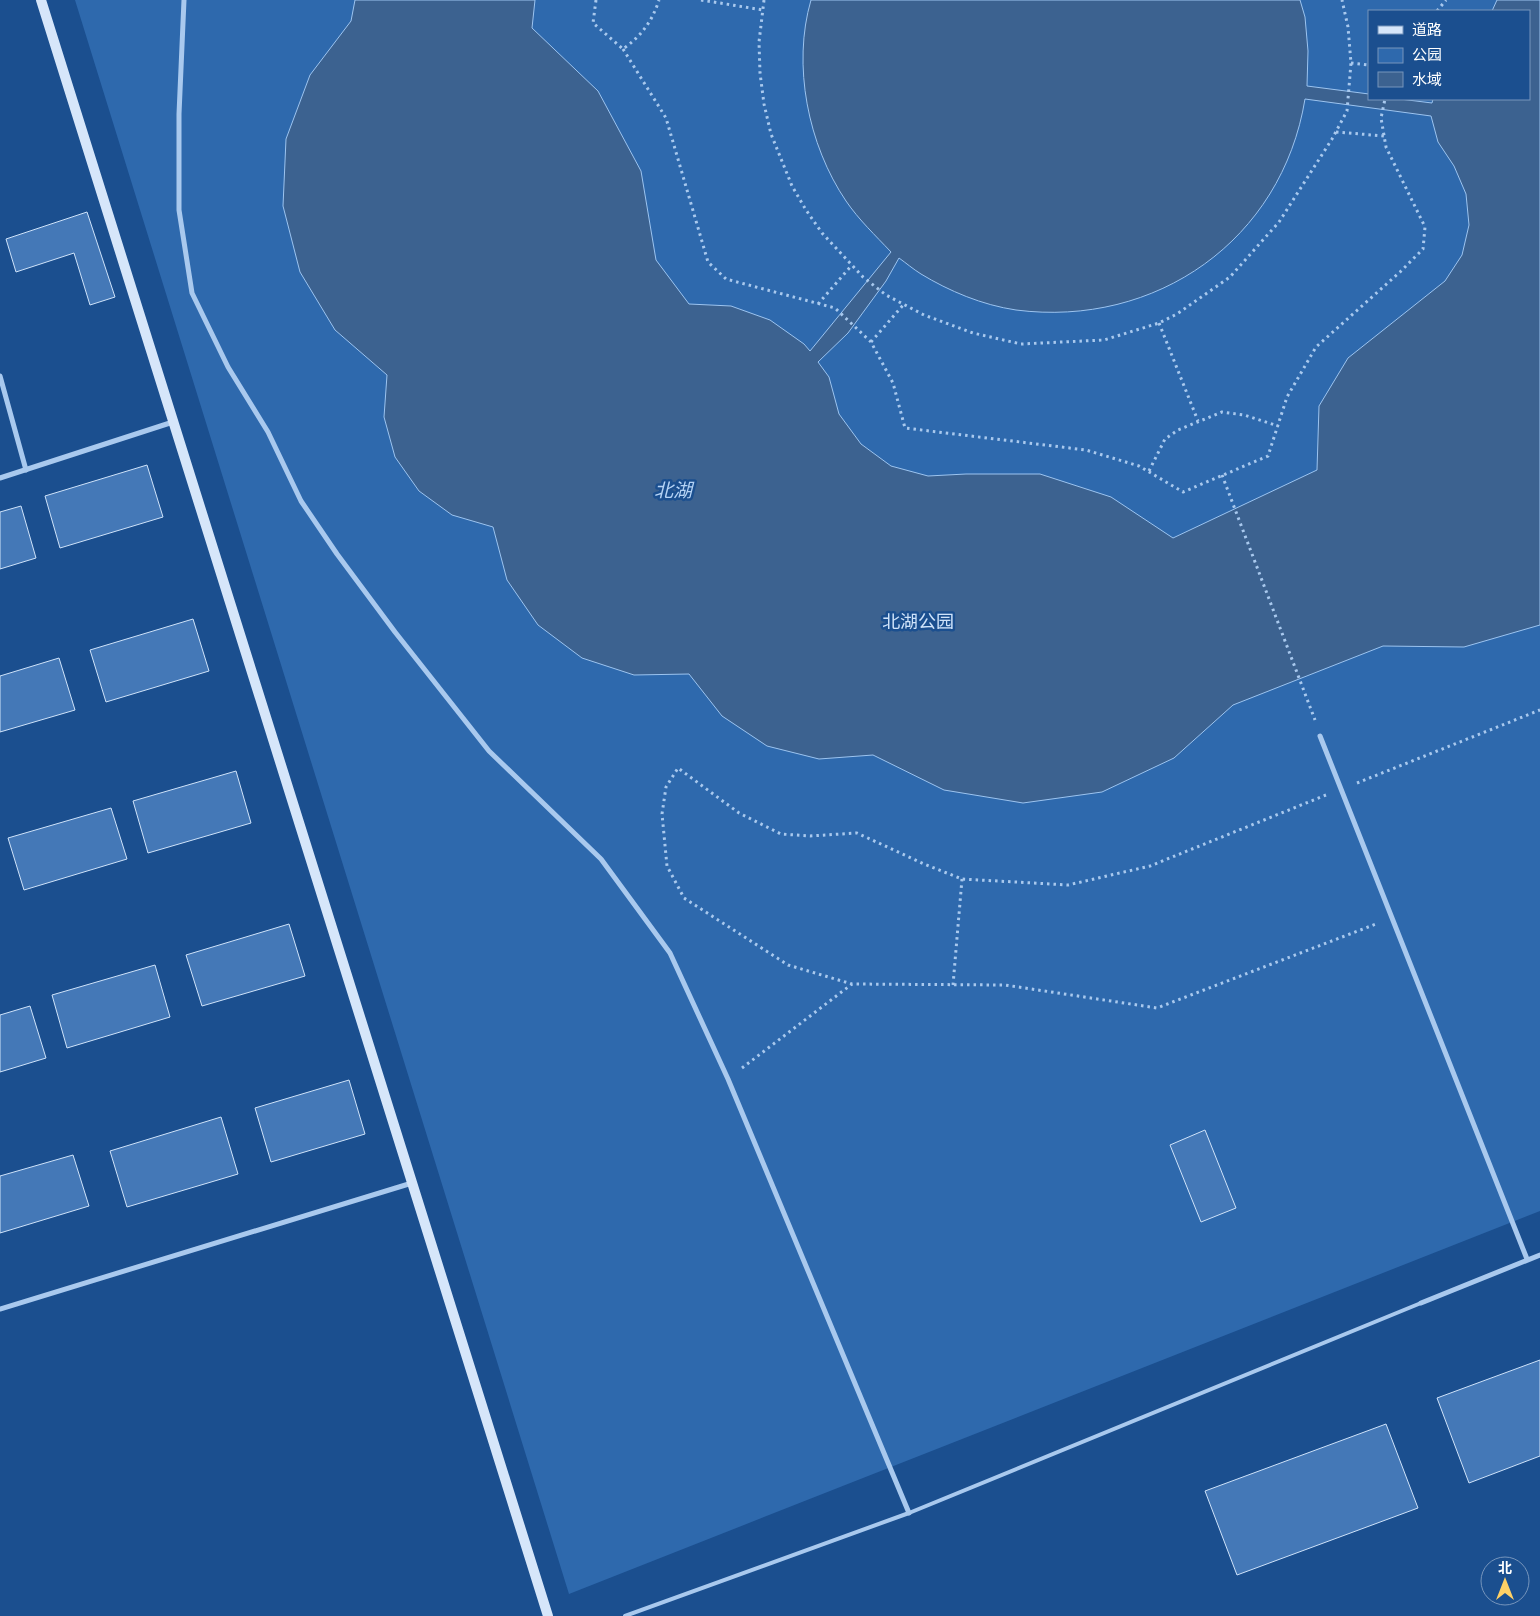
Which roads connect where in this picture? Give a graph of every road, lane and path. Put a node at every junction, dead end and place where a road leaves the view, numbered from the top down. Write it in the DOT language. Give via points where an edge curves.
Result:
graph roads {
  1 [pos="41,0"];
  2 [pos="184,0"];
  3 [pos="596,0"];
  4 [pos="659,0"];
  5 [pos="701,0"];
  6 [pos="764,0"];
  7 [pos="1342,0"];
  8 [pos="1446,0"];
  9 [pos="763,10"];
  10 [pos="1438,10"];
  11 [pos="623,49"];
  12 [pos="1351,63"];
  13 [pos="1368,64"];
  14 [pos="1385,100"];
  15 [pos="1336,132"];
  16 [pos="1384,136"];
  17 [pos="852,264"];
  18 [pos="818,304"];
  19 [pos="904,304"];
  20 [pos="1159,323"];
  21 [pos="870,342"];
  22 [pos="0,376"];
  23 [pos="1198,421"];
  24 [pos="174,422"];
  25 [pos="1278,426"];
  26 [pos="26,470"];
  27 [pos="1148,471"];
  28 [pos="1222,475"];
  29 [pos="0,478"];
  30 [pos="1540,710"];
  31 [pos="1320,736"];
  32 [pos="1341,789"];
  33 [pos="962,879"];
  34 [pos="1392,918"];
  35 [pos="852,984"];
  36 [pos="953,985"];
  37 [pos="728,1079"];
  38 [pos="412,1183"];
  39 [pos="1540,1255"];
  40 [pos="1527,1259"];
  41 [pos="1421,1303"];
  42 [pos="0,1309"];
  43 [pos="909,1513"];
  44 [pos="548,1616"];
  45 [pos="625,1616"];
  1 -- 24 [label="street"];
  2 -- 37 [label="street" via="179,210 192,293 228,367 268,432 301,501 389,624 489,751 601,860 670,953"];
  3 -- 11 [label="path" via="592,24"];
  4 -- 11 [label="path" via="648,25"];
  5 -- 9 [label="path"];
  6 -- 9 [label="path"];
  7 -- 12 [label="path"];
  8 -- 10 [label="path"];
  9 -- 17 [label="path" via="760,73 771,134 792,186 806,210 822,233"];
  11 -- 18 [label="path" via="666,118 708,262 726,279"];
  12 -- 13 [label="path"];
  12 -- 15 [label="path" via="1347,111"];
  14 -- 16 [label="path" via="1381,118"];
  15 -- 16 [label="path"];
  15 -- 20 [label="path" via="1279,222 1230,277"];
  16 -- 25 [label="path" via="1386,147 1425,227 1423,249 1316,347 1286,398"];
  17 -- 18 [label="path"];
  17 -- 19 [label="path" via="886,295"];
  18 -- 21 [label="path" via="835,308"];
  19 -- 20 [label="path" via="973,333 1021,344 1104,340"];
  19 -- 21 [label="path"];
  20 -- 23 [label="path"];
  21 -- 27 [label="path" via="893,383 905,428 1086,450"];
  22 -- 26 [label="street"];
  23 -- 25 [label="path" via="1222,412"];
  23 -- 27 [label="path" via="1166,440"];
  24 -- 26 [label="street"];
  24 -- 38 [label="street"];
  25 -- 28 [label="path" via="1268,456"];
  26 -- 29 [label="street"];
  27 -- 28 [label="path" via="1183,492"];
  28 -- 31 [label="path"];
  30 -- 32 [label="path"];
  31 -- 32 [label="street"];
  32 -- 33 [label="path" via="1150,866 1068,885"];
  32 -- 34 [label="street"];
  33 -- 35 [label="path" via="857,833 781,834 739,813 678,768 666,787 662,814 667,866 684,898 788,965"];
  33 -- 36 [label="path"];
  34 -- 36 [label="path" via="1157,1008 1005,985"];
  34 -- 40 [label="street"];
  35 -- 36 [label="path"];
  35 -- 37 [label="path"];
  37 -- 43 [label="street"];
  38 -- 42 [label="street"];
  38 -- 44 [label="street"];
  39 -- 40 [label="street"];
  40 -- 41 [label="street"];
  41 -- 43 [label="lane"];
  43 -- 45 [label="lane"];
}
